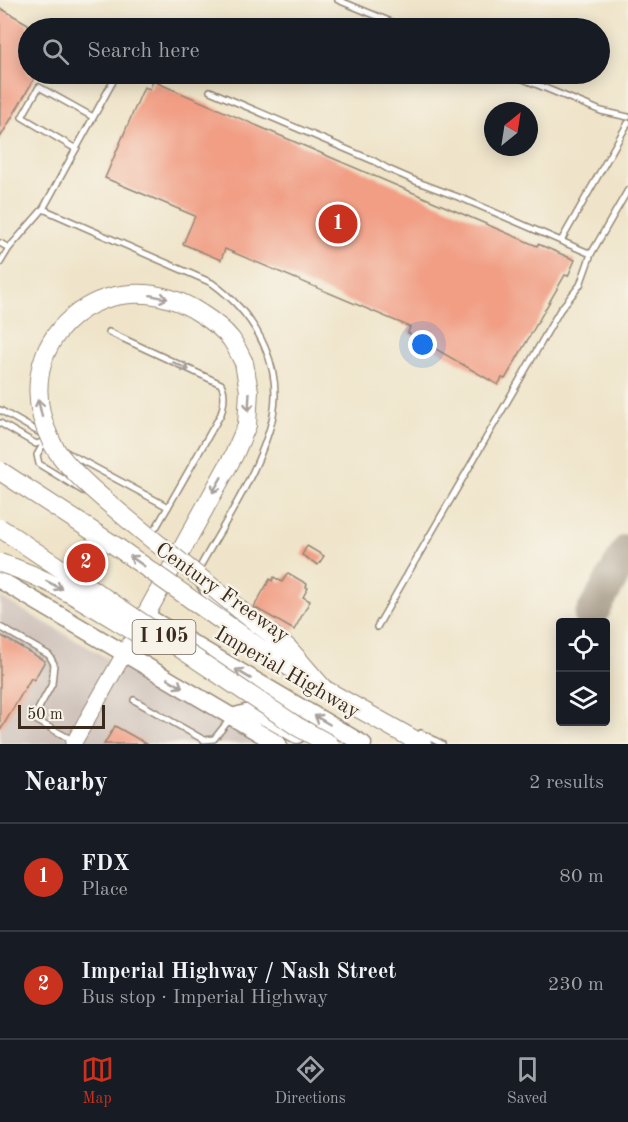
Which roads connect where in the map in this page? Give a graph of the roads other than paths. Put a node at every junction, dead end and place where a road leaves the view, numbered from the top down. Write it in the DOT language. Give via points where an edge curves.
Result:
graph roads {
  1 [pos="338,0"];
  2 [pos="382,18"];
  3 [pos="111,84"];
  4 [pos="535,84"];
  5 [pos="210,91"];
  6 [pos="93,117"];
  7 [pos="628,117"];
  8 [pos="628,123"];
  9 [pos="76,149"];
  10 [pos="628,190"];
  11 [pos="43,209"];
  12 [pos="561,241"];
  13 [pos="0,243"];
  14 [pos="9,248"];
  15 [pos="591,254"];
  16 [pos="0,263"];
  17 [pos="109,332"];
  18 [pos="0,410"];
  19 [pos="0,423"];
  20 [pos="45,441"];
  21 [pos="0,471"];
  22 [pos="168,507"];
  23 [pos="0,528"];
  24 [pos="0,533"];
  25 [pos="0,563"];
  26 [pos="0,580"];
  27 [pos="145,616"];
  28 [pos="0,627"];
  29 [pos="377,627"];
  30 [pos="262,638"];
  31 [pos="280,650"];
  32 [pos="125,653"];
  33 [pos="327,686"];
  34 [pos="134,700"];
  35 [pos="232,717"];
  36 [pos="298,727"];
  37 [pos="410,728"];
  38 [pos="74,743"];
  39 [pos="278,744"];
  40 [pos="312,744"];
  41 [pos="329,744"];
  42 [pos="363,744"];
  43 [pos="422,744"];
  44 [pos="442,744"];
  1 -- 2 [label="lane"];
  3 -- 6 [label="lane"];
  4 -- 7 [label="lane" via="601,111"];
  5 -- 12 [label="lane"];
  6 -- 9 [label="lane"];
  6 -- 9 [label="lane" via="39,87 22,117"];
  8 -- 12 [label="lane"];
  9 -- 11 [label="lane"];
  10 -- 15 [label="lane"];
  11 -- 14 [label="lane"];
  11 -- 30 [label="lane" via="212,284 231,297 249,318 264,345 273,372 270,429 237,502 201,566 198,582 204,593"];
  12 -- 15 [label="lane"];
  13 -- 14 [label="lane"];
  14 -- 16 [label="lane"];
  15 -- 29 [label="lane" via="580,285 560,310"];
  17 -- 22 [label="lane, one-way" via="223,388 225,402 221,414"];
  18 -- 20 [label="lane" via="42,434"];
  19 -- 20 [label="lane" via="36,444"];
  20 -- 22 [label="lane"];
  20 -- 22 [label="lane" via="37,455 39,464 150,532"];
  33 -- 21 [label="highway, Century Freeway / I 105, one-way, bridge" via="260,648 117,547"];
  23 -- 36 [label="highway, I 105, bridge"];
  24 -- 27 [label="main road, Imperial Highway"];
  25 -- 36 [label="highway, one-way, bridge" via="54,585"];
  26 -- 32 [label="main road"];
  27 -- 32 [label="street"];
  33 -- 27 [label="highway, one-way, bridge" via="287,648 110,505 53,445 37,398 38,374 46,350 57,331 75,313 100,300 128,294 154,295 186,304 210,320 231,339 244,363 249,391 247,425 234,455"];
  42 -- 27 [label="main road, Imperial Highway, one-way"];
  28 -- 38 [label="lane" via="49,655 54,664 52,684 34,720"];
  31 -- 33 [label="lane"];
  32 -- 35 [label="main road, one-way"];
  32 -- 38 [label="street"];
  33 -- 43 [label="highway, Century Freeway / I 105"];
  34 -- 35 [label="lane" via="204,740 214,739"];
  35 -- 39 [label="main road"];
  35 -- 40 [label="main road" via="250,712"];
  36 -- 41 [label="highway, I 105, bridge"];
  37 -- 44 [label="lane"];
}
